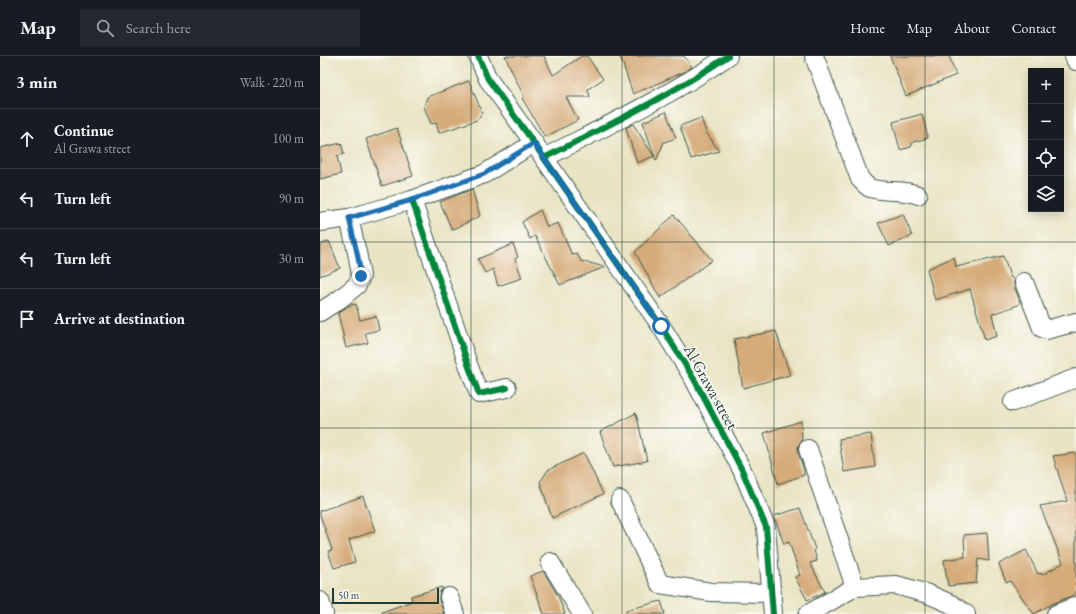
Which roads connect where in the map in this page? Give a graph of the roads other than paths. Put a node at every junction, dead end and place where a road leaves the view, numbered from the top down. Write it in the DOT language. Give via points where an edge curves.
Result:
graph roads {
  1 [pos="478,56"];
  2 [pos="728,56"];
  3 [pos="814,56"];
  4 [pos="1074,56"];
  5 [pos="1076,62"];
  6 [pos="534,143"];
  7 [pos="544,158"];
  8 [pos="918,195"];
  9 [pos="412,200"];
  10 [pos="349,218"];
  11 [pos="320,222"];
  12 [pos="1024,282"];
  13 [pos="320,312"];
  14 [pos="1076,322"];
  15 [pos="1076,378"];
  16 [pos="507,388"];
  17 [pos="1013,402"];
  18 [pos="808,449"];
  19 [pos="620,500"];
  20 [pos="550,562"];
  21 [pos="855,587"];
  22 [pos="772,593"];
  23 [pos="449,597"];
  24 [pos="320,601"];
  25 [pos="1076,606"];
  26 [pos="324,614"];
  27 [pos="454,614"];
  28 [pos="582,614"];
  29 [pos="774,614"];
  30 [pos="808,614"];
  31 [pos="966,614"];
  32 [pos="1056,614"];
  1 -- 6 [label="street, Al Grawa street" via="488,79"];
  2 -- 7 [label="street" via="650,103"];
  3 -- 8 [label="street" via="860,180 869,187"];
  4 -- 5 [label="street"];
  6 -- 7 [label="street, Al Grawa street"];
  6 -- 9 [label="street" via="484,174"];
  7 -- 22 [label="street, Al Grawa street" via="661,326 694,379 742,470 766,527"];
  9 -- 10 [label="street"];
  9 -- 16 [label="street" via="479,394"];
  10 -- 11 [label="street"];
  10 -- 13 [label="street" via="361,276 357,285"];
  12 -- 14 [label="street" via="1042,328 1046,330"];
  15 -- 17 [label="street"];
  18 -- 21 [label="street"];
  19 -- 22 [label="street" via="660,584 711,592"];
  20 -- 28 [label="street"];
  21 -- 30 [label="street"];
  21 -- 31 [label="street" via="896,586 928,594"];
  22 -- 29 [label="street, Al Grawa street"];
  23 -- 27 [label="street"];
  24 -- 26 [label="street"];
  25 -- 32 [label="street"];
}
